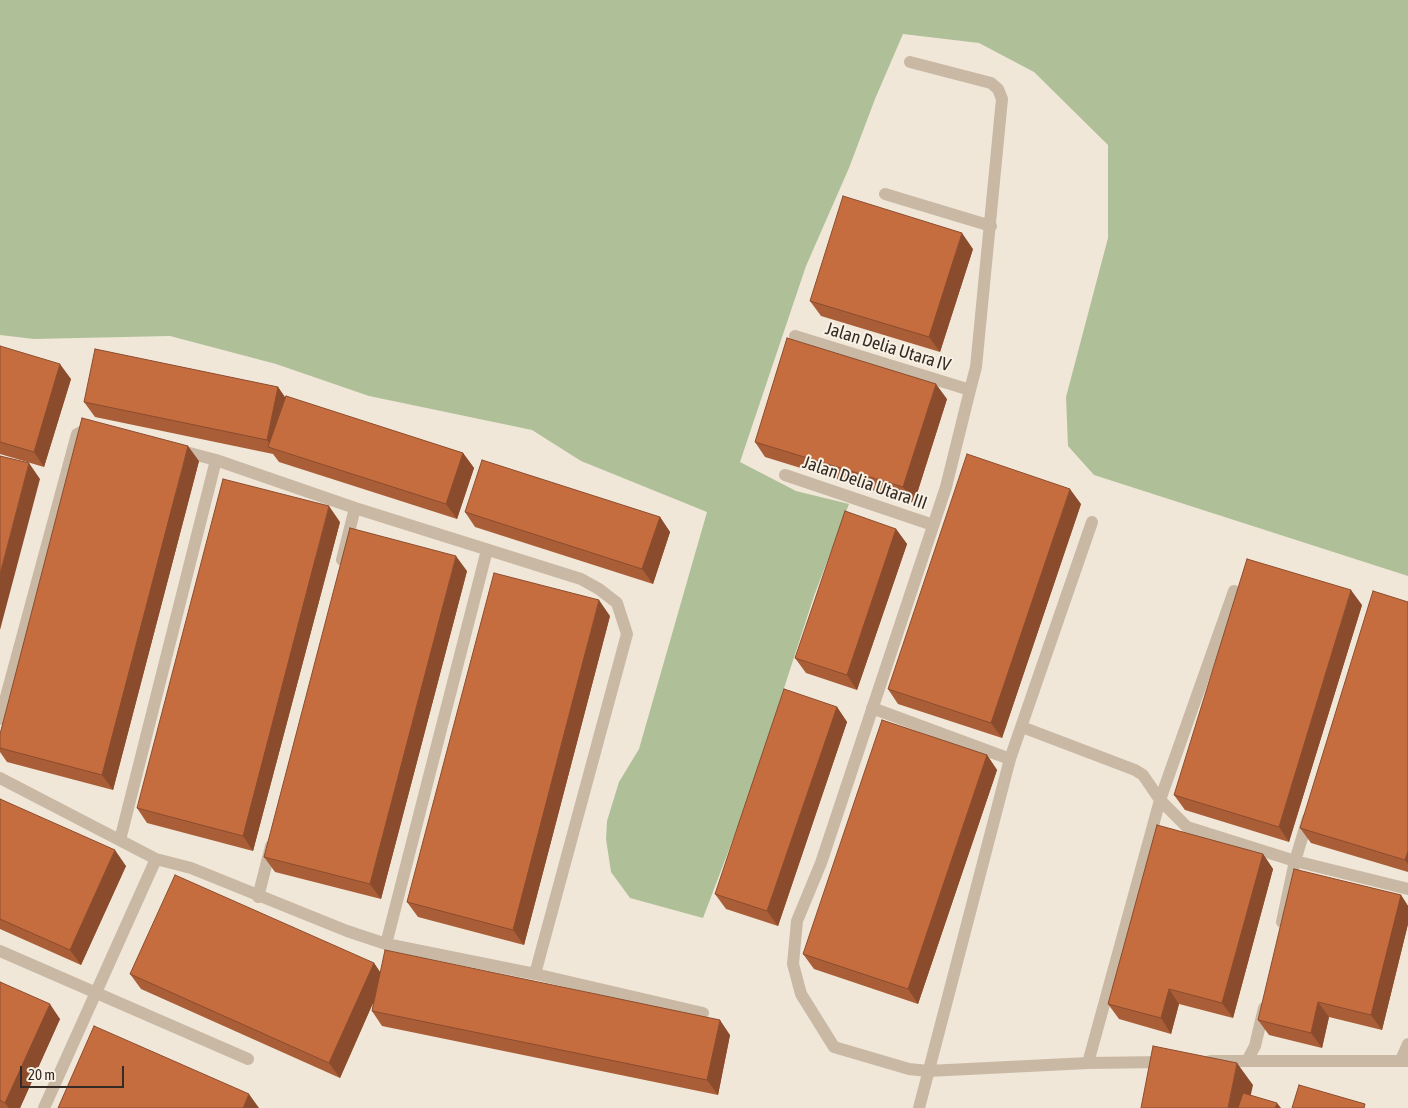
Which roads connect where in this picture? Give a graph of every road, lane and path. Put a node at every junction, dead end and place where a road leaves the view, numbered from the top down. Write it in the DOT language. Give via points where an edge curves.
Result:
graph roads {
  1 [pos="910,62"];
  2 [pos="885,194"];
  3 [pos="991,226"];
  4 [pos="795,336"];
  5 [pos="970,390"];
  6 [pos="107,432"];
  7 [pos="162,446"];
  8 [pos="216,460"];
  9 [pos="785,475"];
  10 [pos="355,508"];
  11 [pos="1092,522"];
  12 [pos="933,525"];
  13 [pos="488,550"];
  14 [pos="339,574"];
  15 [pos="1234,591"];
  16 [pos="872,708"];
  17 [pos="0,719"];
  18 [pos="1022,727"];
  19 [pos="1010,760"];
  20 [pos="0,778"];
  21 [pos="1160,800"];
  22 [pos="1312,804"];
  23 [pos="275,831"];
  24 [pos="120,840"];
  25 [pos="156,859"];
  26 [pos="1295,861"];
  27 [pos="1408,889"];
  28 [pos="258,897"];
  29 [pos="1278,939"];
  30 [pos="386,944"];
  31 [pos="0,951"];
  32 [pos="535,974"];
  33 [pos="97,994"];
  34 [pos="1266,997"];
  35 [pos="703,1014"];
  36 [pos="1408,1044"];
  37 [pos="248,1059"];
  38 [pos="1404,1060"];
  39 [pos="1194,1061"];
  40 [pos="1248,1061"];
  41 [pos="1175,1062"];
  42 [pos="1088,1063"];
  43 [pos="928,1071"];
  44 [pos="44,1108"];
  45 [pos="919,1108"];
  1 -- 3 [label="street" via="991,83 1001,93"];
  2 -- 3 [label="street"];
  3 -- 5 [label="street" via="976,367"];
  4 -- 5 [label="street, Jalan Delia Utara IV"];
  5 -- 12 [label="street"];
  6 -- 17 [label="street" via="89,428 78,434"];
  7 -- 8 [label="street"];
  8 -- 10 [label="street"];
  8 -- 24 [label="street"];
  9 -- 12 [label="street, Jalan Delia Utara III"];
  10 -- 13 [label="street"];
  10 -- 14 [label="street"];
  11 -- 18 [label="street"];
  12 -- 16 [label="street"];
  13 -- 30 [label="street"];
  13 -- 32 [label="street" via="581,579 599,589 618,603 627,634"];
  15 -- 21 [label="street"];
  16 -- 19 [label="street"];
  16 -- 43 [label="street" via="821,863 797,921 793,964 801,994 834,1047 909,1069"];
  18 -- 19 [label="street"];
  18 -- 21 [label="street" via="1135,770 1143,775"];
  19 -- 43 [label="street"];
  20 -- 24 [label="street"];
  21 -- 26 [label="street" via="1187,827"];
  21 -- 42 [label="street"];
  22 -- 26 [label="street"];
  23 -- 28 [label="street"];
  24 -- 25 [label="street"];
  25 -- 28 [label="street" via="191,868"];
  25 -- 33 [label="street"];
  26 -- 27 [label="street"];
  26 -- 29 [label="street"];
  28 -- 30 [label="street"];
  30 -- 32 [label="street"];
  31 -- 33 [label="street"];
  32 -- 35 [label="street"];
  33 -- 37 [label="street"];
  33 -- 44 [label="street"];
  34 -- 40 [label="street" via="1256,1046"];
  36 -- 38 [label="street"];
  38 -- 40 [label="street"];
  39 -- 40 [label="street"];
  41 -- 42 [label="street"];
  42 -- 43 [label="street"];
  43 -- 45 [label="street"];
}
